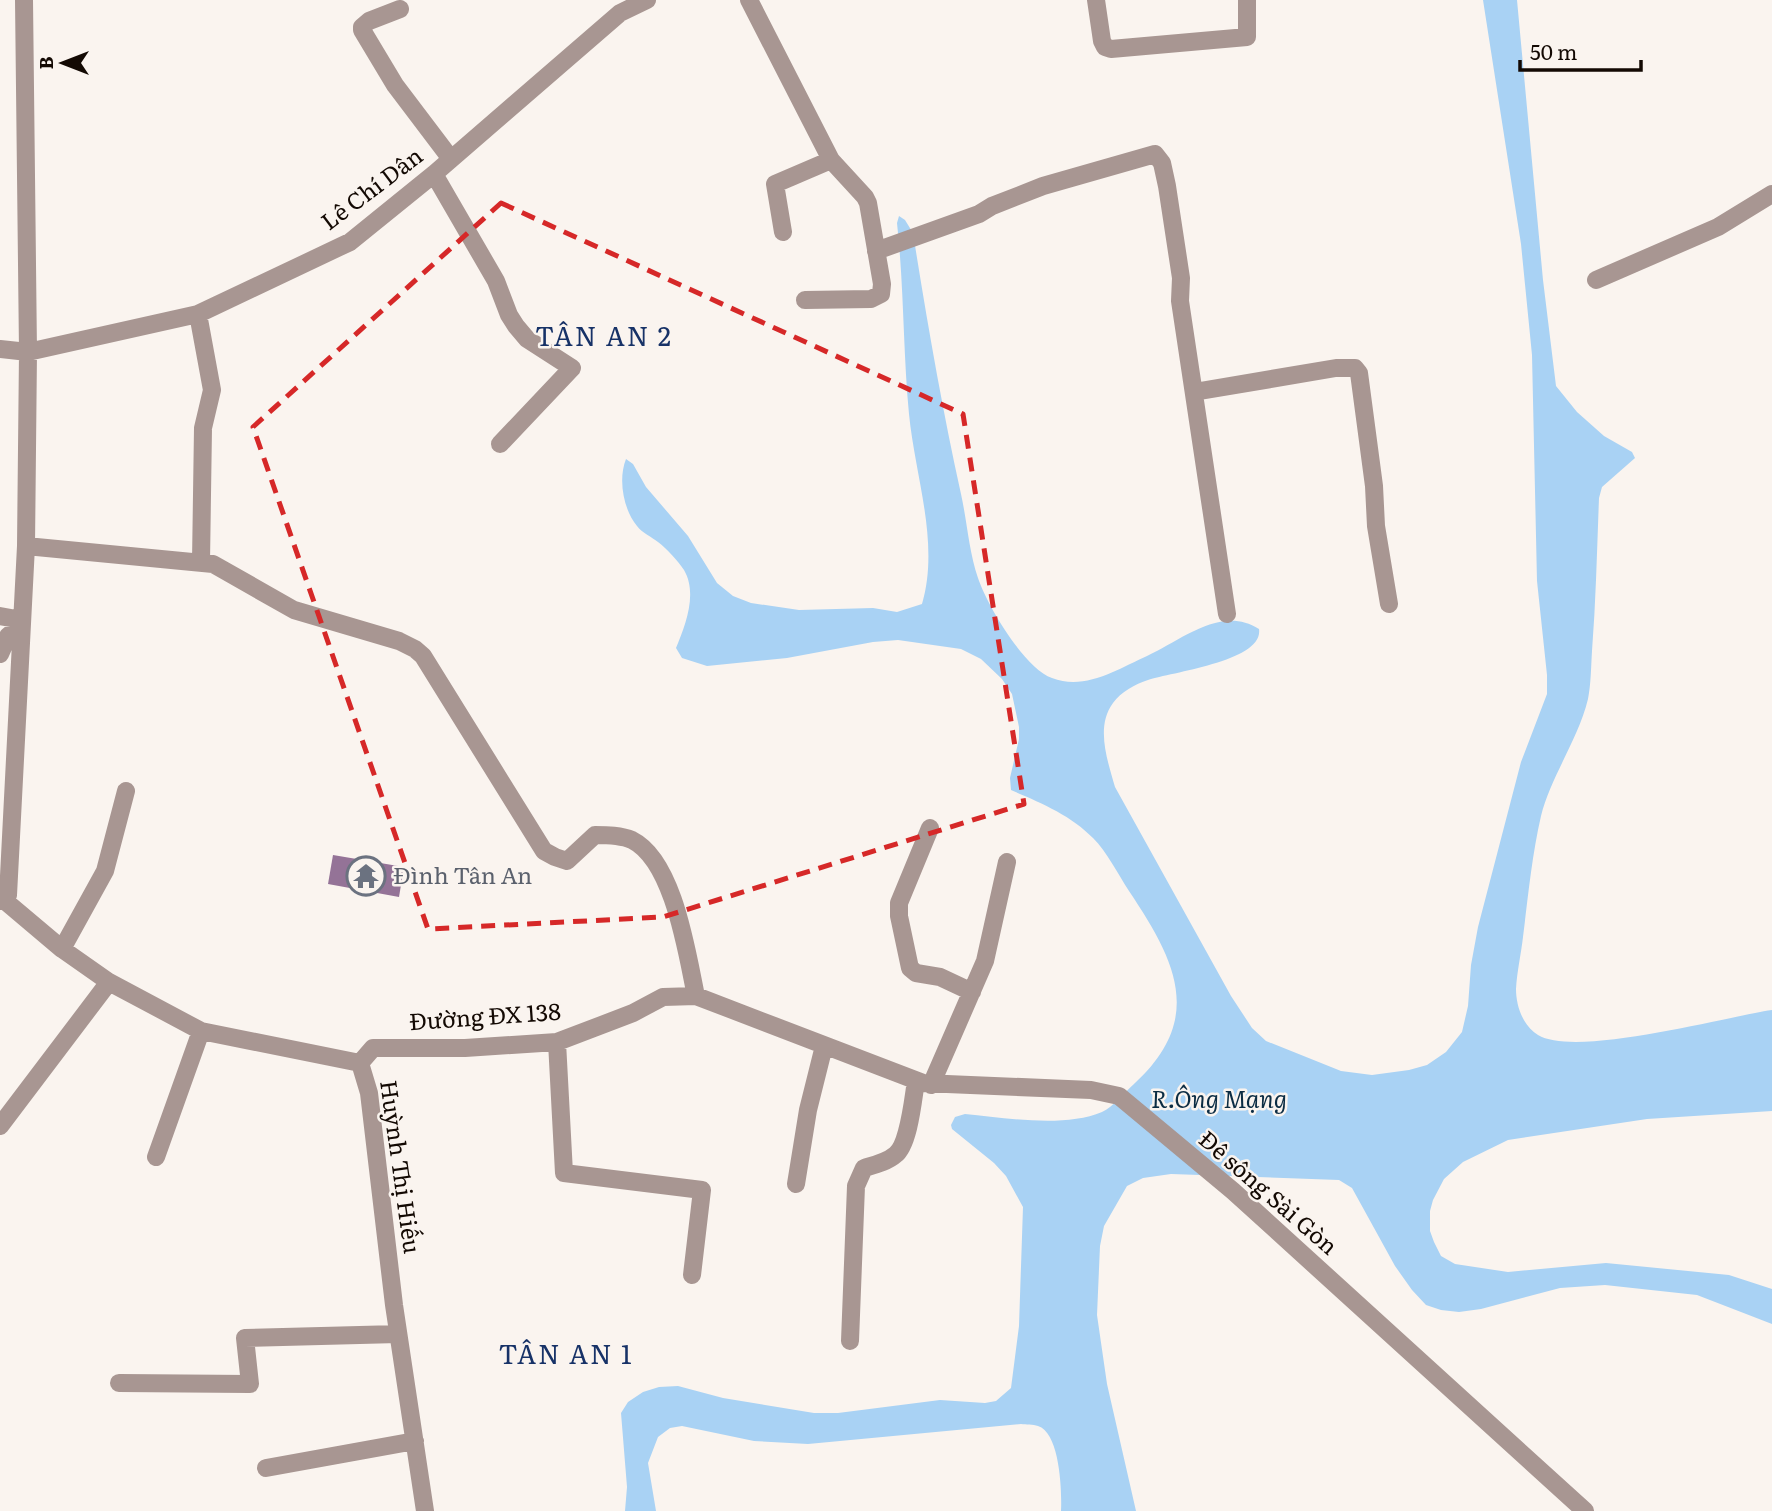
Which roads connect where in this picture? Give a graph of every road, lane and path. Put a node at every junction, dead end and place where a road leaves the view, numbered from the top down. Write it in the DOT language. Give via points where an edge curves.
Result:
graph roads {
  1 [pos="24,0"];
  2 [pos="647,0"];
  3 [pos="749,0"];
  4 [pos="1096,0"];
  5 [pos="1247,0"];
  6 [pos="400,9"];
  7 [pos="451,159"];
  8 [pos="831,160"];
  9 [pos="434,174"];
  10 [pos="1772,194"];
  11 [pos="783,232"];
  12 [pos="876,251"];
  13 [pos="1596,280"];
  14 [pos="805,300"];
  15 [pos="198,314"];
  16 [pos="0,349"];
  17 [pos="29,352"];
  18 [pos="1194,392"];
  19 [pos="500,444"];
  20 [pos="26,546"];
  21 [pos="201,562"];
  22 [pos="1389,604"];
  23 [pos="1227,614"];
  24 [pos="0,616"];
  25 [pos="21,622"];
  26 [pos="0,654"];
  27 [pos="126,791"];
  28 [pos="930,828"];
  29 [pos="1007,862"];
  30 [pos="2,901"];
  31 [pos="62,948"];
  32 [pos="109,982"];
  33 [pos="972,992"];
  34 [pos="696,996"];
  35 [pos="201,1031"];
  36 [pos="557,1042"];
  37 [pos="824,1046"];
  38 [pos="360,1063"];
  39 [pos="924,1083"];
  40 [pos="0,1126"];
  41 [pos="156,1157"];
  42 [pos="796,1184"];
  43 [pos="692,1275"];
  44 [pos="398,1334"];
  45 [pos="850,1341"];
  46 [pos="119,1383"];
  47 [pos="415,1441"];
  48 [pos="266,1468"];
  49 [pos="425,1511"];
  50 [pos="1586,1511"];
  1 -- 17 [label="street"];
  2 -- 7 [label="street, Lê Chí Dân" via="620,13"];
  3 -- 8 [label="street"];
  4 -- 5 [label="street" via="1102,41 1111,49 1247,37"];
  6 -- 7 [label="street" via="369,21 362,30 395,85"];
  7 -- 9 [label="street, Lê Chí Dân"];
  8 -- 11 [label="street" via="775,184"];
  8 -- 12 [label="street" via="866,197"];
  9 -- 15 [label="street, Lê Chí Dân" via="350,242"];
  9 -- 19 [label="street" via="496,281 516,326 527,339 572,368"];
  10 -- 13 [label="street" via="1718,227"];
  12 -- 14 [label="street" via="881,293 870,299"];
  12 -- 18 [label="street" via="1043,186 1155,154 1167,186"];
  15 -- 17 [label="street, Lê Chí Dân"];
  15 -- 21 [label="street" via="212,390 203,428"];
  16 -- 17 [label="street, Lê Chí Dân"];
  17 -- 20 [label="street"];
  18 -- 22 [label="street" via="1355,368"];
  18 -- 23 [label="street"];
  20 -- 21 [label="street"];
  20 -- 25 [label="street"];
  21 -- 34 [label="street" via="223,569 295,610 415,649 544,851 567,861 595,835 632,840 648,853 667,883 680,920"];
  24 -- 25 [label="street"];
  25 -- 26 [label="street"];
  25 -- 30 [label="street" via="8,895"];
  27 -- 31 [label="street" via="105,871"];
  28 -- 33 [label="street" via="899,909 910,968"];
  29 -- 33 [label="street" via="985,961"];
  30 -- 31 [label="street, Huỳnh Thị Hiếu"];
  31 -- 32 [label="street, Huỳnh Thị Hiếu"];
  32 -- 35 [label="street, Huỳnh Thị Hiếu"];
  32 -- 40 [label="street"];
  33 -- 39 [label="street"];
  34 -- 36 [label="street, Đường ĐX 138" via="663,997"];
  34 -- 37 [label="street, Đê sông Sài Gòn"];
  35 -- 38 [label="street, Huỳnh Thị Hiếu"];
  35 -- 41 [label="street"];
  36 -- 38 [label="street, Đường ĐX 138" via="373,1048"];
  36 -- 43 [label="street" via="564,1173 702,1190"];
  37 -- 39 [label="street, Đê sông Sài Gòn"];
  37 -- 42 [label="street"];
  38 -- 44 [label="street, Huỳnh Thị Hiếu" via="369,1093"];
  39 -- 45 [label="street" via="904,1145 898,1154 864,1168 856,1186"];
  39 -- 50 [label="street, Đê sông Sài Gòn" via="1091,1090 1119,1096 1243,1200"];
  44 -- 46 [label="street" via="245,1338 250,1384"];
  44 -- 47 [label="street, Huỳnh Thị Hiếu"];
  47 -- 48 [label="street"];
  47 -- 49 [label="street, Huỳnh Thị Hiếu"];
}
